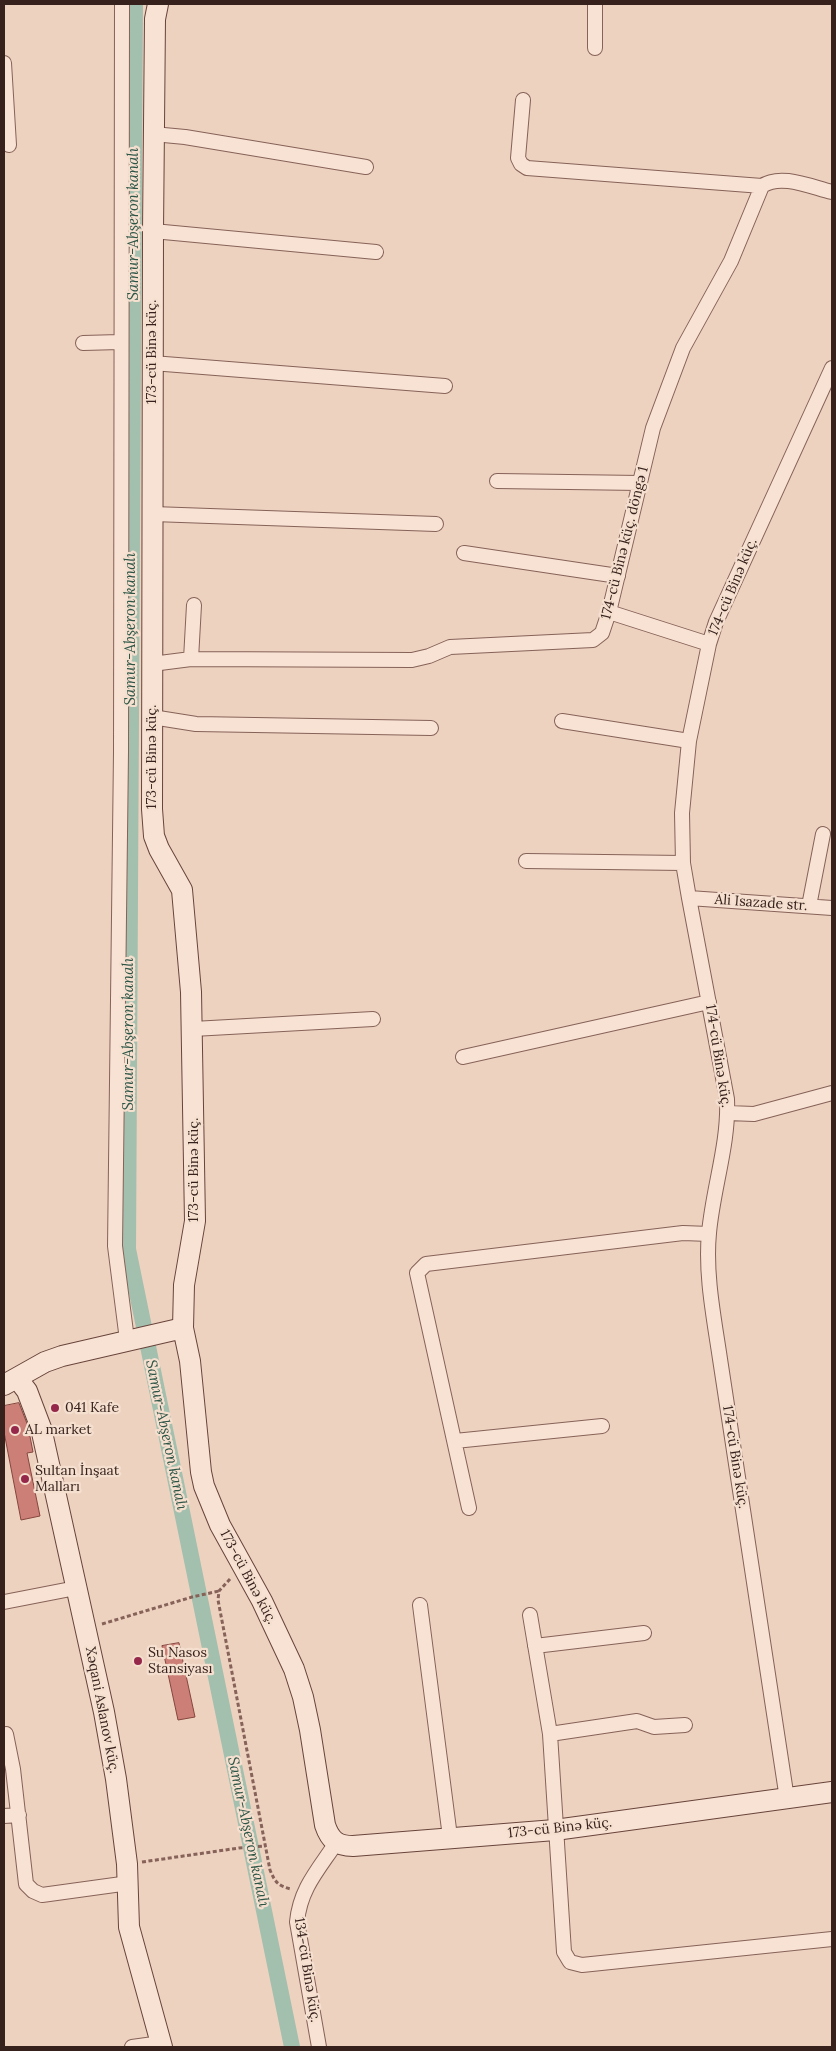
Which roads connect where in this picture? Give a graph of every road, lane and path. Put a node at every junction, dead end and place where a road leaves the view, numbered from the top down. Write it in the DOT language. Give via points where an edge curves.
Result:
graph roads {
  1 [pos="122,4"];
  2 [pos="158,4"];
  3 [pos="595,4"];
  4 [pos="595,48"];
  5 [pos="4,63"];
  6 [pos="523,100"];
  7 [pos="153,134"];
  8 [pos="9,145"];
  9 [pos="366,167"];
  10 [pos="762,186"];
  11 [pos="832,192"];
  12 [pos="153,231"];
  13 [pos="376,252"];
  14 [pos="120,342"];
  15 [pos="82,343"];
  16 [pos="152,362"];
  17 [pos="832,368"];
  18 [pos="445,386"];
  19 [pos="497,480"];
  20 [pos="640,482"];
  21 [pos="153,514"];
  22 [pos="436,524"];
  23 [pos="464,553"];
  24 [pos="618,576"];
  25 [pos="194,605"];
  26 [pos="609,612"];
  27 [pos="709,644"];
  28 [pos="191,659"];
  29 [pos="152,664"];
  30 [pos="152,717"];
  31 [pos="562,721"];
  32 [pos="431,728"];
  33 [pos="689,741"];
  34 [pos="823,834"];
  35 [pos="526,862"];
  36 [pos="683,863"];
  37 [pos="689,898"];
  38 [pos="809,906"];
  39 [pos="832,908"];
  40 [pos="710,1002"];
  41 [pos="373,1019"];
  42 [pos="193,1028"];
  43 [pos="463,1057"];
  44 [pos="832,1093"];
  45 [pos="728,1113"];
  46 [pos="709,1234"];
  47 [pos="183,1328"];
  48 [pos="127,1340"];
  49 [pos="10,1382"];
  50 [pos="602,1426"];
  51 [pos="455,1441"];
  52 [pos="470,1508"];
  53 [pos="242,1568"];
  54 [pos="76,1588"];
  55 [pos="219,1592"];
  56 [pos="4,1602"];
  57 [pos="420,1605"];
  58 [pos="530,1615"];
  59 [pos="86,1629"];
  60 [pos="644,1633"];
  61 [pos="535,1646"];
  62 [pos="685,1724"];
  63 [pos="6,1734"];
  64 [pos="550,1734"];
  65 [pos="832,1792"];
  66 [pos="787,1799"];
  67 [pos="19,1815"];
  68 [pos="4,1816"];
  69 [pos="555,1830"];
  70 [pos="450,1837"];
  71 [pos="336,1843"];
  72 [pos="266,1846"];
  73 [pos="128,1874"];
  74 [pos="303,1892"];
  75 [pos="832,1939"];
  76 [pos="162,2045"];
  77 [pos="132,2047"];
  78 [pos="319,2047"];
  1 -- 14 [label="street"];
  2 -- 7 [label="street, 173-cü Binə küç."];
  3 -- 4 [label="street"];
  5 -- 8 [label="street"];
  6 -- 10 [label="street" via="518,158 527,168"];
  7 -- 9 [label="street"];
  7 -- 12 [label="street, 173-cü Binə küç."];
  10 -- 11 [label="street" via="779,179"];
  10 -- 20 [label="street, 174-cü Binə küç. döngə 1" via="731,261 686,341 652,428"];
  12 -- 13 [label="street"];
  12 -- 16 [label="street, 173-cü Binə küç."];
  14 -- 15 [label="street"];
  14 -- 48 [label="street" via="121,752 115,1246"];
  16 -- 18 [label="street"];
  16 -- 21 [label="street, 173-cü Binə küç."];
  17 -- 27 [label="street, 174-cü Binə küç." via="729,592"];
  19 -- 20 [label="street"];
  20 -- 24 [label="street, 174-cü Binə küç. döngə 1"];
  21 -- 22 [label="street"];
  21 -- 29 [label="street, 173-cü Binə küç."];
  23 -- 24 [label="street"];
  24 -- 26 [label="street, 174-cü Binə küç. döngə 1"];
  25 -- 28 [label="street"];
  26 -- 27 [label="street"];
  26 -- 28 [label="street, 174-cü Binə küç. döngə 1" via="602,633 593,640 450,647 412,660"];
  27 -- 33 [label="street, 174-cü Binə küç."];
  28 -- 29 [label="street, 174-cü Binə küç. döngə 1"];
  29 -- 30 [label="street, 173-cü Binə küç."];
  30 -- 32 [label="street" via="196,724"];
  30 -- 42 [label="street, 173-cü Binə küç." via="154,836 182,890"];
  31 -- 33 [label="street"];
  33 -- 36 [label="street, 174-cü Binə küç." via="682,813"];
  34 -- 38 [label="street"];
  35 -- 36 [label="street"];
  36 -- 37 [label="street, 174-cü Binə küç."];
  37 -- 38 [label="street, Ali Isazade str."];
  37 -- 40 [label="street, 174-cü Binə küç."];
  38 -- 39 [label="street, Ali Isazade str."];
  40 -- 43 [label="street"];
  40 -- 45 [label="street, 174-cü Binə küç."];
  41 -- 42 [label="street"];
  42 -- 47 [label="street, 173-cü Binə küç." via="195,1221 184,1285"];
  44 -- 45 [label="street" via="754,1114"];
  45 -- 46 [label="street, 174-cü Binə küç."];
  46 -- 51 [label="street" via="683,1233 426,1264 417,1273"];
  46 -- 66 [label="street, 174-cü Binə küç." via="710,1286 720,1359"];
  47 -- 48 [label="street, Xəqani Aslanov küç."];
  47 -- 53 [label="street, 173-cü Binə küç." via="190,1361 204,1486"];
  48 -- 49 [label="street, Xəqani Aslanov küç." via="45,1362"];
  49 -- 54 [label="street, Xəqani Aslanov küç." via="30,1398 41,1428"];
  50 -- 51 [label="street"];
  51 -- 52 [label="street"];
  53 -- 55 [label="path"];
  53 -- 71 [label="street, 173-cü Binə küç." via="262,1601 294,1669 310,1730 322,1814 329,1836"];
  54 -- 56 [label="street"];
  54 -- 59 [label="street, Xəqani Aslanov küç."];
  55 -- 59 [label="path"];
  55 -- 72 [label="path"];
  57 -- 70 [label="street"];
  58 -- 61 [label="street"];
  59 -- 73 [label="street, Xəqani Aslanov küç." via="116,1779"];
  60 -- 61 [label="street"];
  61 -- 64 [label="street"];
  62 -- 64 [label="street" via="654,1727 637,1721"];
  63 -- 67 [label="street"];
  64 -- 69 [label="street"];
  65 -- 66 [label="street, 173-cü Binə küç."];
  66 -- 69 [label="street, 173-cü Binə küç."];
  67 -- 68 [label="street"];
  67 -- 73 [label="street" via="26,1884 33,1891 42,1895"];
  69 -- 70 [label="street, 173-cü Binə küç."];
  69 -- 75 [label="street" via="564,1952 570,1962 582,1964"];
  70 -- 71 [label="street, 173-cü Binə küç." via="353,1846"];
  71 -- 74 [label="street, 134-cü Binə küç."];
  72 -- 73 [label="path" via="239,1848"];
  72 -- 74 [label="path" via="275,1881 280,1887"];
  73 -- 76 [label="street, Xəqani Aslanov küç." via="130,1926"];
  74 -- 78 [label="street, 134-cü Binə küç." via="297,1922"];
  76 -- 77 [label="street"];
}
